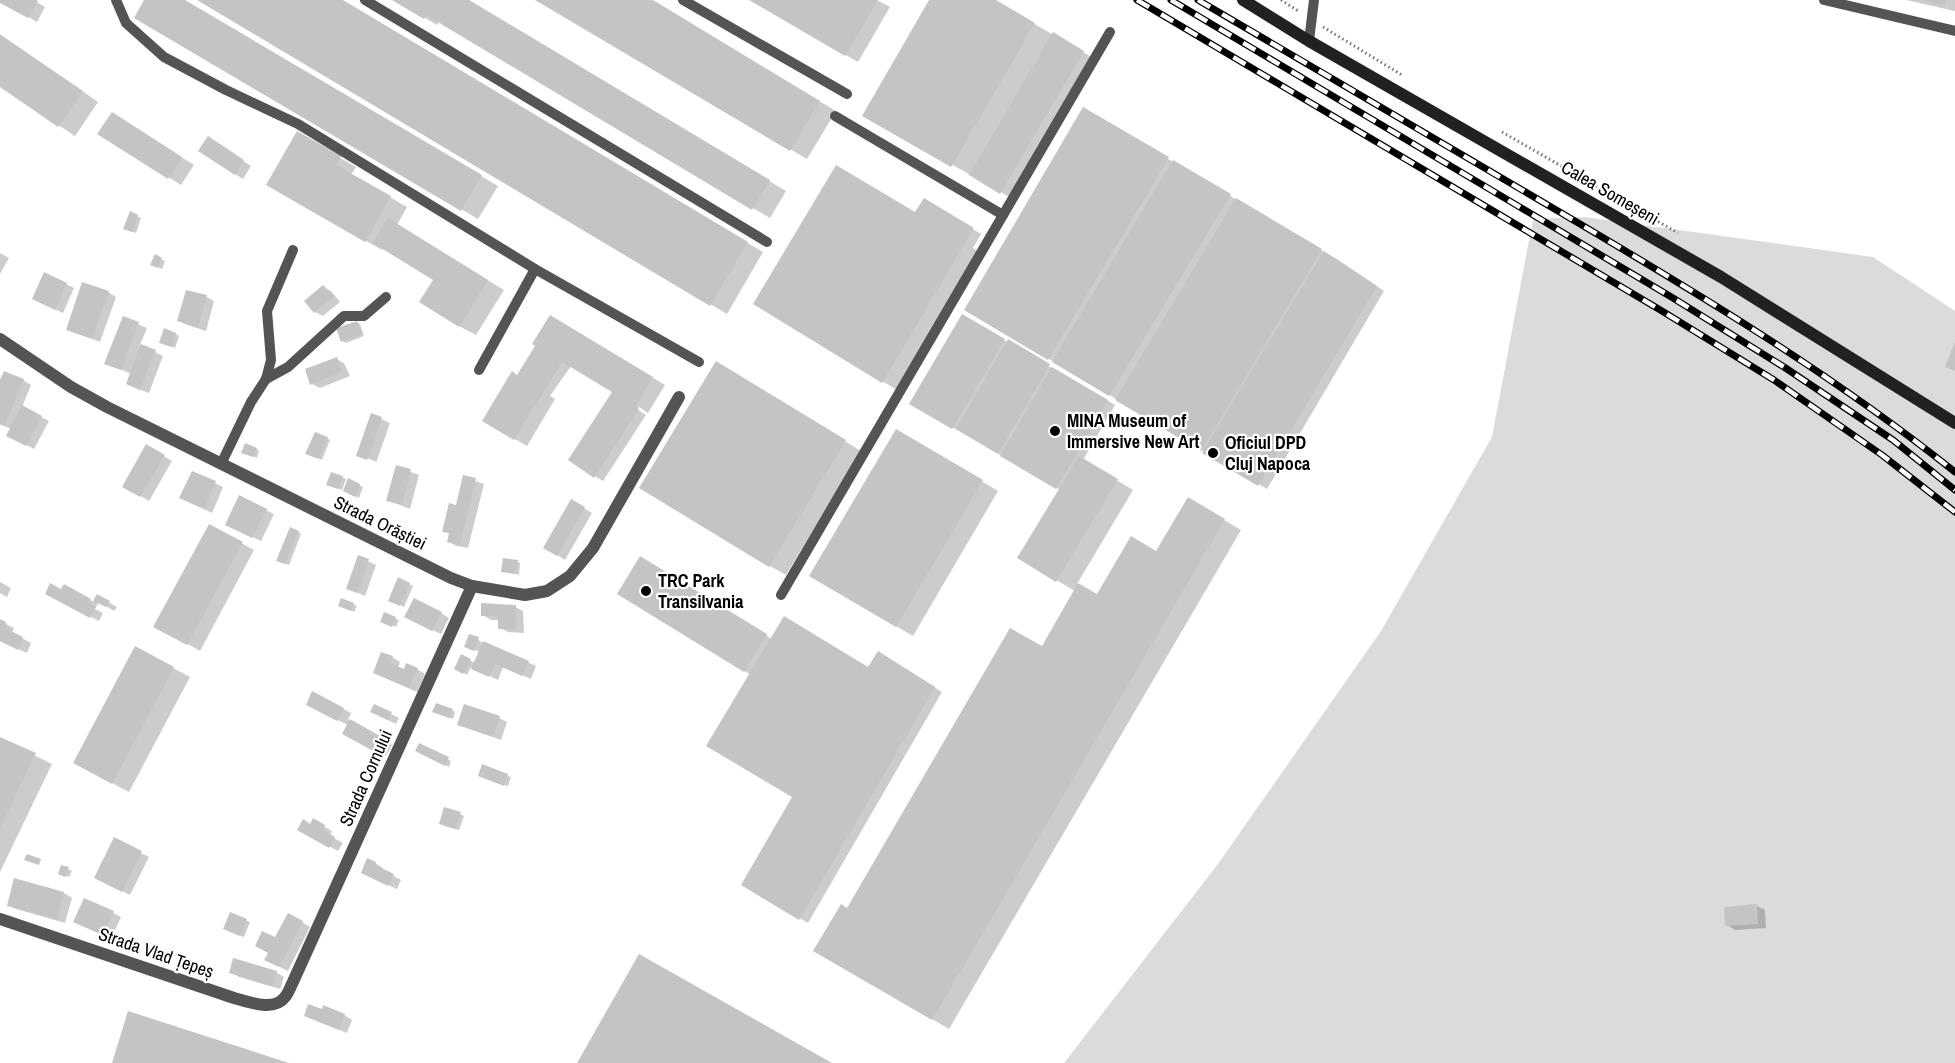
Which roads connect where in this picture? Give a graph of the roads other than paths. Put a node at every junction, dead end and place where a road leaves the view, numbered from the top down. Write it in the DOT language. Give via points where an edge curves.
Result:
graph roads {
  1 [pos="116,0"];
  2 [pos="364,0"];
  3 [pos="683,0"];
  4 [pos="1243,0"];
  5 [pos="1314,0"];
  6 [pos="1824,0"];
  7 [pos="1110,32"];
  8 [pos="1955,32"];
  9 [pos="1309,41"];
  10 [pos="847,94"];
  11 [pos="835,116"];
  12 [pos="1003,215"];
  13 [pos="767,242"];
  14 [pos="293,250"];
  15 [pos="535,269"];
  16 [pos="386,297"];
  17 [pos="0,339"];
  18 [pos="699,362"];
  19 [pos="479,370"];
  20 [pos="266,379"];
  21 [pos="678,397"];
  22 [pos="1955,423"];
  23 [pos="221,464"];
  24 [pos="472,586"];
  25 [pos="781,595"];
  26 [pos="0,919"];
  27 [pos="292,984"];
  1 -- 15 [label="lane" via="126,23 164,57 298,124"];
  2 -- 13 [label="lane"];
  3 -- 10 [label="lane"];
  4 -- 9 [label="main road, Calea Someșeni"];
  5 -- 9 [label="lane"];
  6 -- 8 [label="lane"];
  7 -- 12 [label="lane"];
  9 -- 22 [label="main road, Calea Someșeni" via="1721,277"];
  11 -- 12 [label="lane"];
  12 -- 25 [label="lane"];
  14 -- 20 [label="lane" via="267,311 271,360"];
  15 -- 18 [label="lane"];
  15 -- 19 [label="lane"];
  16 -- 20 [label="lane" via="364,316 344,316 288,367"];
  17 -- 23 [label="street, Strada Orăștiei" via="72,387"];
  20 -- 23 [label="lane"];
  21 -- 24 [label="street, Strada Orăștiei" via="593,548 570,576 548,591 525,595"];
  23 -- 24 [label="street, Strada Orăștiei"];
  24 -- 27 [label="street, Strada Cornului"];
  26 -- 27 [label="street, Strada Vlad Țepeș" via="254,1003 278,1003"];
}
